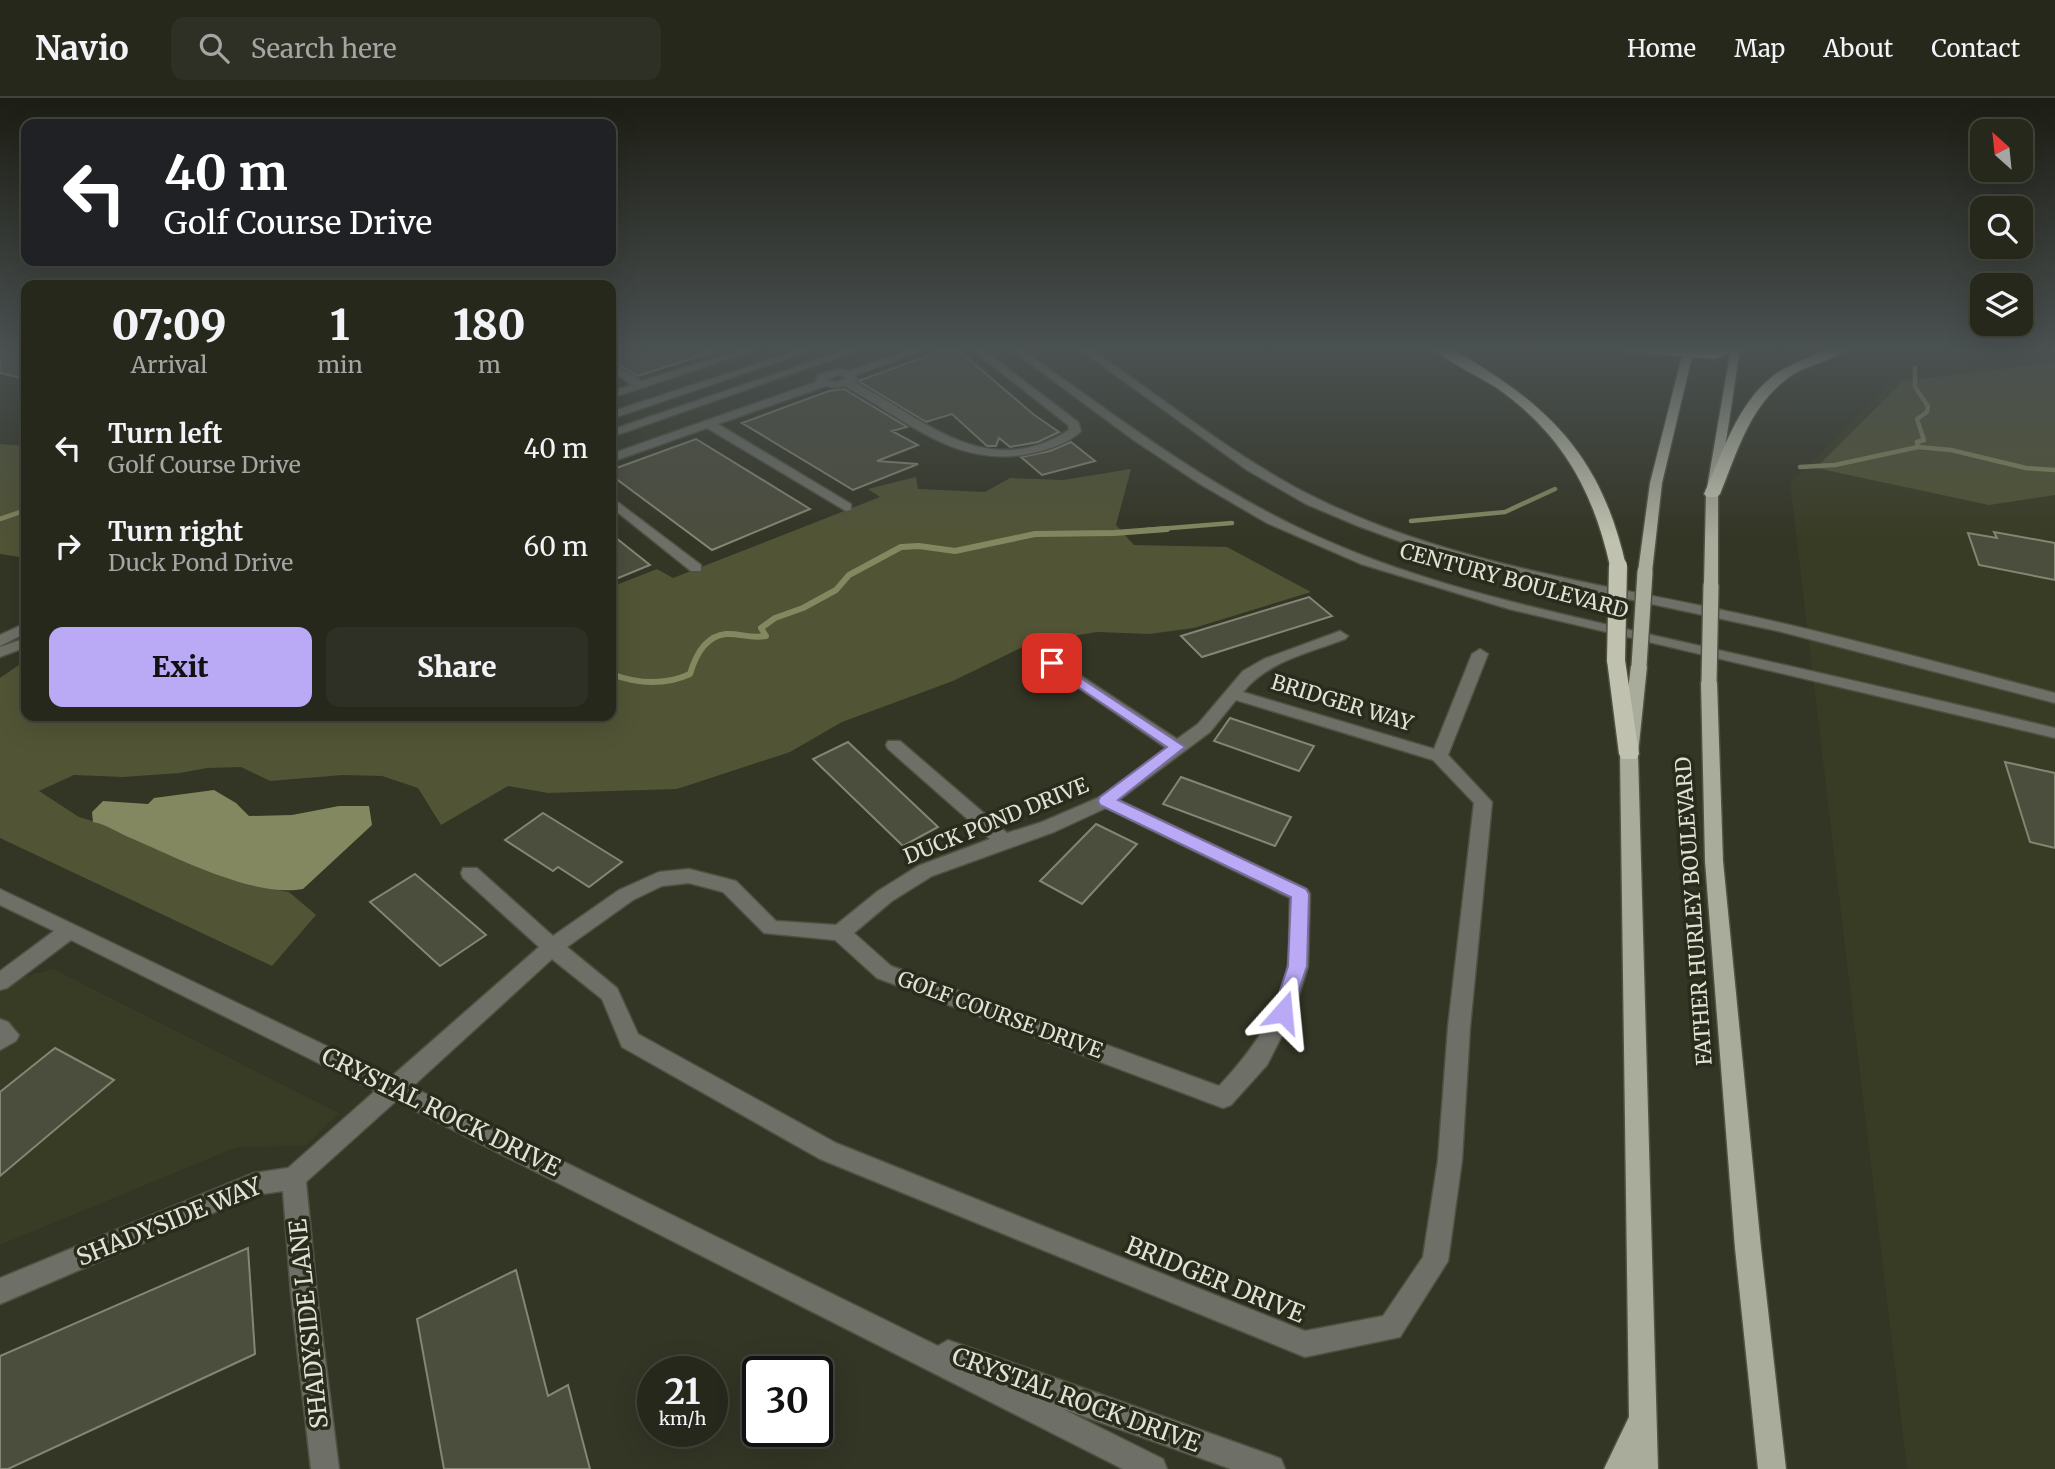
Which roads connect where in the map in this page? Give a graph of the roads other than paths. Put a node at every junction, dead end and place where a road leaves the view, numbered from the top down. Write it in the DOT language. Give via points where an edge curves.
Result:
graph roads {
  1 [pos="674,412"];
  2 [pos="739,412"];
  3 [pos="897,412"];
  4 [pos="1058,412"];
  5 [pos="1103,412"];
  6 [pos="1174,412"];
  7 [pos="1534,412"];
  8 [pos="1673,412"];
  9 [pos="1725,412"];
  10 [pos="1750,412"];
  11 [pos="709,424"];
  12 [pos="616,432"];
  13 [pos="616,456"];
  14 [pos="1712,494"];
  15 [pos="616,505"];
  16 [pos="846,507"];
  17 [pos="696,568"];
  18 [pos="21,630"];
  19 [pos="1340,636"];
  20 [pos="0,641"];
  21 [pos="21,644"];
  22 [pos="0,652"];
  23 [pos="1480,654"];
  24 [pos="1052,663"];
  25 [pos="1232,694"];
  26 [pos="2055,698"];
  27 [pos="2055,733"];
  28 [pos="894,744"];
  29 [pos="1177,747"];
  30 [pos="1629,754"];
  31 [pos="1439,756"];
  32 [pos="1106,801"];
  33 [pos="1003,841"];
  34 [pos="470,873"];
  35 [pos="0,896"];
  36 [pos="70,930"];
  37 [pos="840,933"];
  38 [pos="552,947"];
  39 [pos="0,982"];
  40 [pos="0,1028"];
  41 [pos="0,1041"];
  42 [pos="393,1087"];
  43 [pos="294,1178"];
  44 [pos="0,1291"];
  45 [pos="880,1330"];
  46 [pos="1642,1420"];
  47 [pos="325,1469"];
  48 [pos="1153,1469"];
  49 [pos="1271,1469"];
  50 [pos="1618,1469"];
  51 [pos="1644,1469"];
  52 [pos="1772,1469"];
  1 -- 12 [label="street"];
  2 -- 11 [label="street"];
  3 -- 4 [label="street" via="970,451 1006,457 1055,444 1075,431 1074,424"];
  5 -- 27 [label="street, CENTURY BOULEVARD" via="1272,520 1391,570 1537,613"];
  6 -- 26 [label="street, CENTURY BOULEVARD" via="1262,474 1309,500 1395,536 1520,573 1740,618"];
  7 -- 30 [label="highway, bridge" via="1581,464 1614,536 1618,566 1616,660"];
  8 -- 30 [label="main road, bridge" via="1656,483"];
  9 -- 14 [label="main road, FATHER HURLEY BOULEVARD"];
  10 -- 14 [label="highway"];
  11 -- 13 [label="street"];
  11 -- 16 [label="street"];
  14 -- 52 [label="main road, FATHER HURLEY BOULEVARD, bridge" via="1709,682 1714,861"];
  15 -- 17 [label="street"];
  18 -- 20 [label="street"];
  19 -- 25 [label="street, DUCK POND DRIVE" via="1269,662 1248,674"];
  21 -- 22 [label="street"];
  23 -- 31 [label="street"];
  24 -- 29 [label="street"];
  25 -- 29 [label="street, DUCK POND DRIVE" via="1203,728"];
  25 -- 31 [label="street, BRIDGER WAY"];
  28 -- 33 [label="street"];
  29 -- 32 [label="street, DUCK POND DRIVE"];
  30 -- 46 [label="main road"];
  31 -- 38 [label="street, BRIDGER DRIVE" via="1483,802 1450,1160 1435,1261 1391,1328 1305,1345 828,1151 631,1040 610,994"];
  32 -- 33 [label="street, DUCK POND DRIVE"];
  32 -- 37 [label="street, GOLF COURSE DRIVE" via="1300,894 1298,966 1283,1012 1259,1058 1223,1098 884,972"];
  33 -- 37 [label="street, DUCK POND DRIVE" via="925,871"];
  34 -- 38 [label="street, BRIDGER DRIVE"];
  35 -- 36 [label="street, CRYSTAL ROCK DRIVE"];
  36 -- 39 [label="street"];
  36 -- 42 [label="street, CRYSTAL ROCK DRIVE"];
  37 -- 38 [label="street" via="771,928 729,886 689,876 659,879 626,895"];
  38 -- 42 [label="street"];
  40 -- 41 [label="street" via="8,1035"];
  42 -- 43 [label="street"];
  42 -- 45 [label="street, CRYSTAL ROCK DRIVE"];
  43 -- 44 [label="street, SHADYSIDE WAY" via="254,1184"];
  43 -- 47 [label="street, SHADYSIDE LANE"];
  45 -- 48 [label="street, CRYSTAL ROCK DRIVE"];
  45 -- 49 [label="street, CRYSTAL ROCK DRIVE"];
  46 -- 50 [label="main road"];
  46 -- 51 [label="main road"];
}
